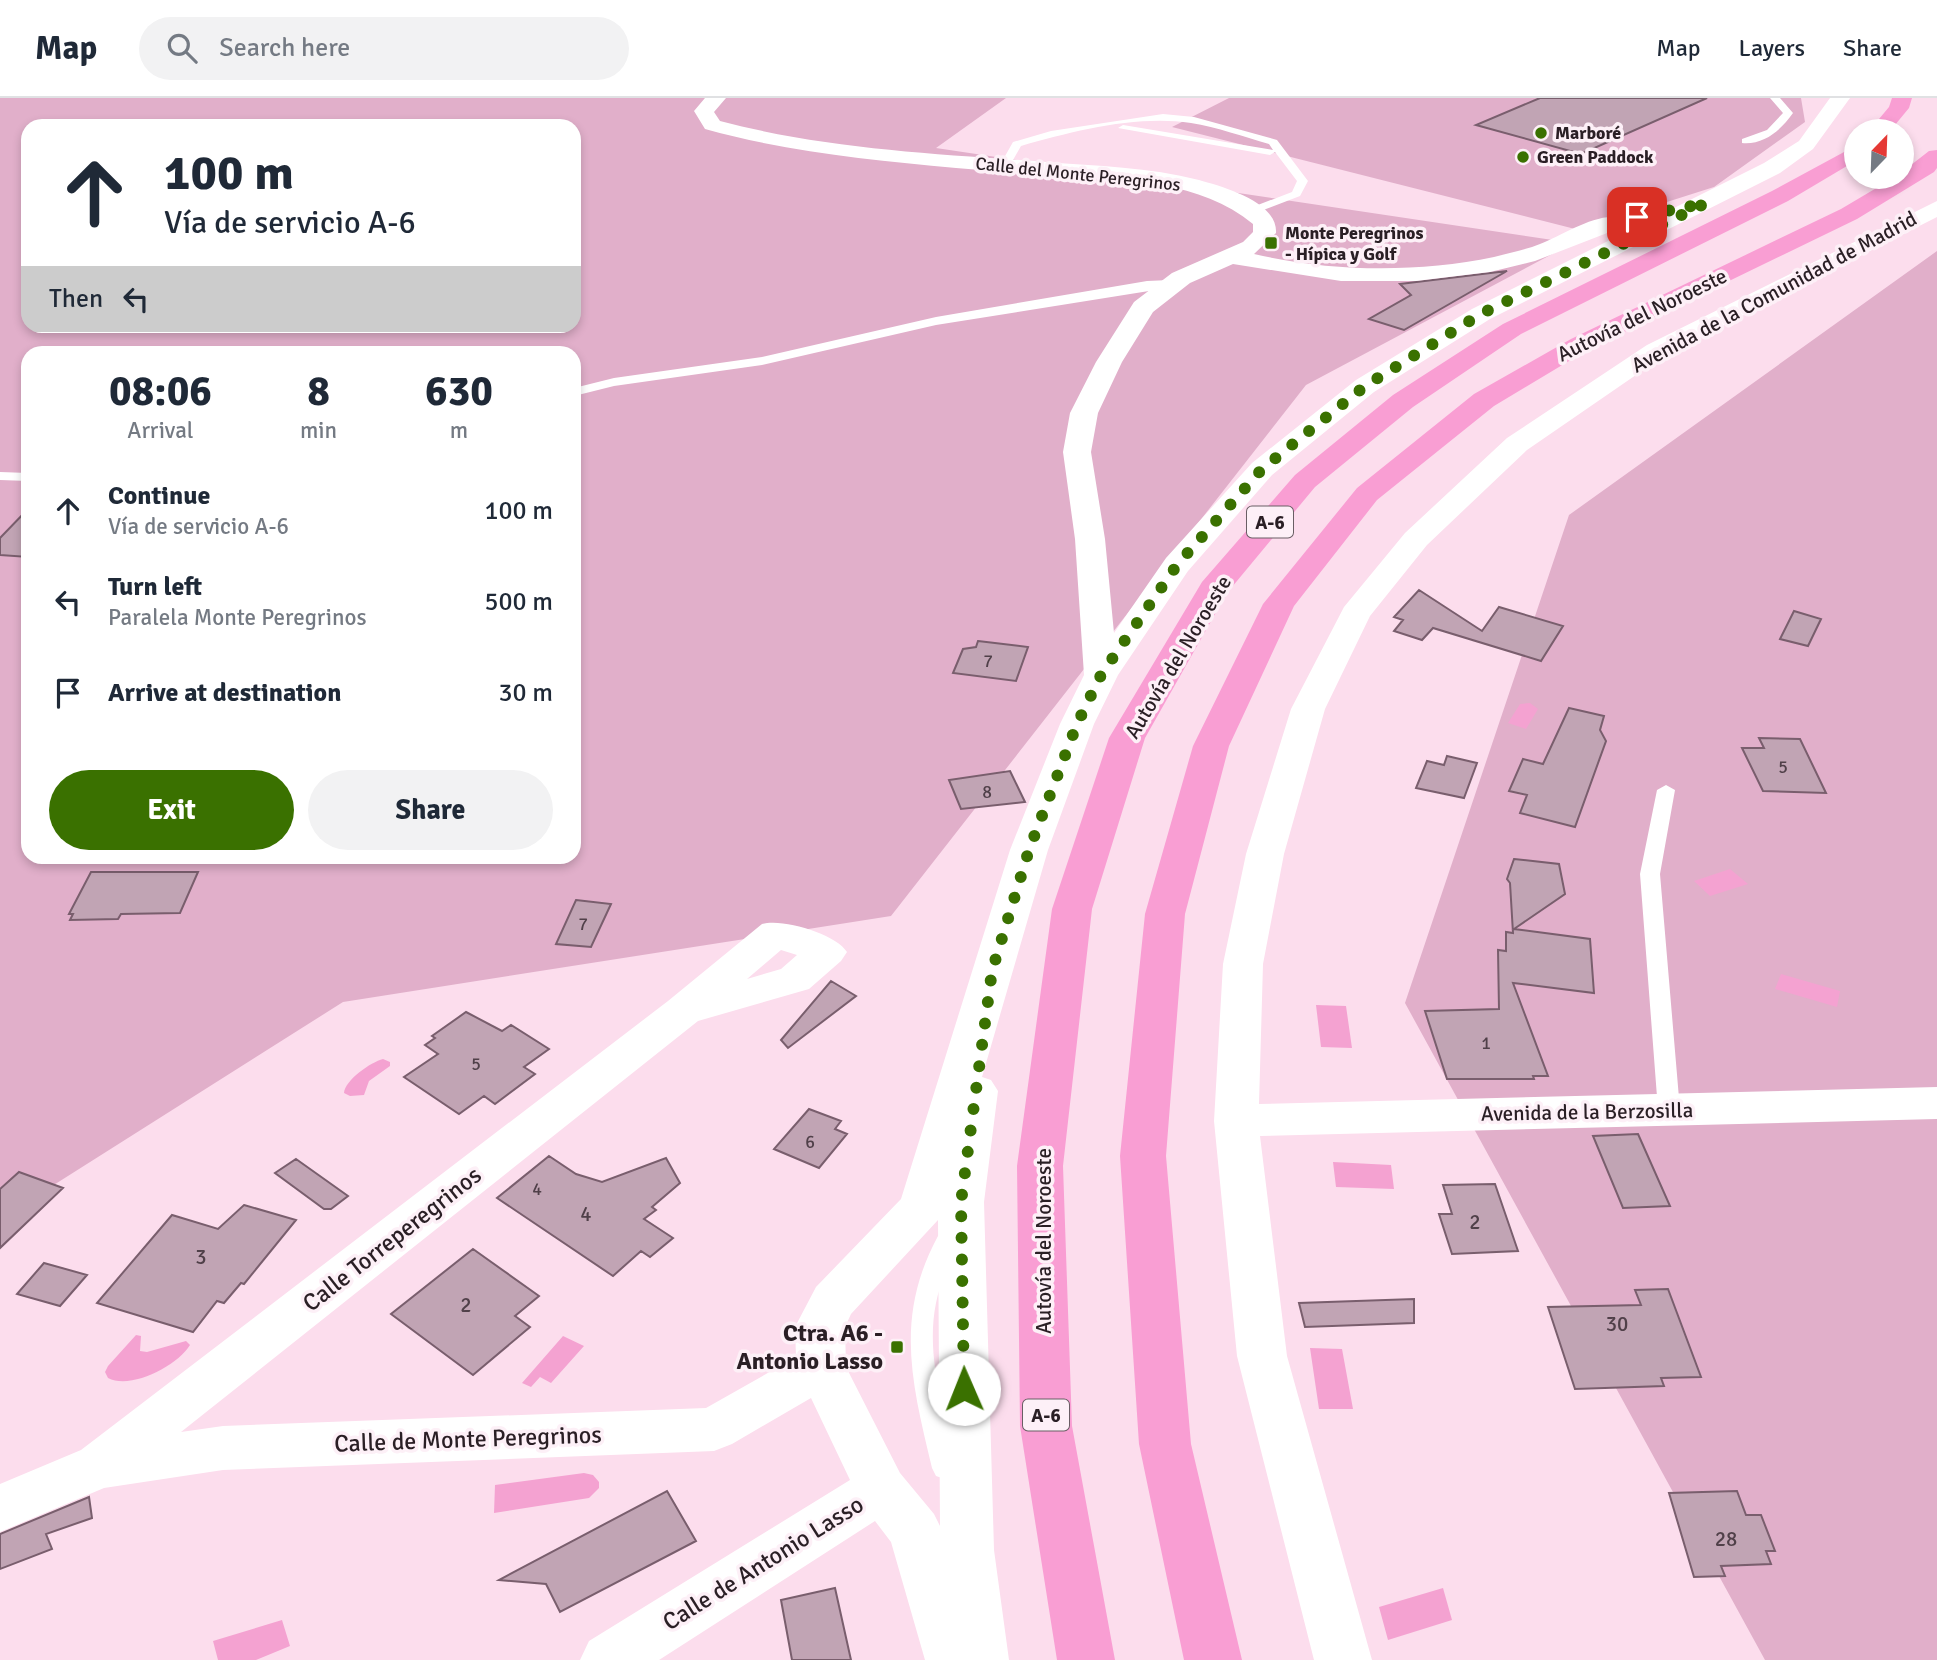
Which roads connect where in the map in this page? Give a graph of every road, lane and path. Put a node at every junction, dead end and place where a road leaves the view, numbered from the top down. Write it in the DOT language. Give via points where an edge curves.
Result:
graph roads {
  1 [pos="716,98"];
  2 [pos="1775,98"];
  3 [pos="1902,98"];
  4 [pos="1833,101"];
  5 [pos="1889,119"];
  6 [pos="1105,125"];
  7 [pos="1746,141"];
  8 [pos="1281,154"];
  9 [pos="1937,156"];
  10 [pos="1844,158"];
  11 [pos="1004,165"];
  12 [pos="1937,187"];
  13 [pos="1706,203"];
  14 [pos="1937,208"];
  15 [pos="1254,210"];
  16 [pos="1231,256"];
  17 [pos="1170,284"];
  18 [pos="581,390"];
  19 [pos="1484,400"];
  20 [pos="0,476"];
  21 [pos="21,477"];
  22 [pos="1101,675"];
  23 [pos="1666,790"];
  24 [pos="992,971"];
  25 [pos="683,1011"];
  26 [pos="1937,1103"];
  27 [pos="1669,1110"];
  28 [pos="1236,1121"];
  29 [pos="821,1367"];
  30 [pos="100,1466"];
  31 [pos="881,1489"];
  32 [pos="0,1509"];
  33 [pos="609,1660"];
  34 [pos="954,1660"];
  35 [pos="980,1660"];
  36 [pos="1086,1660"];
  37 [pos="1213,1660"];
  38 [pos="1343,1660"];
  1 -- 11 [label="street, Calle del Monte Peregrinos" via="705,111 712,125 749,136"];
  2 -- 7 [label="lane" via="1788,113 1780,125 1760,139"];
  3 -- 5 [label="highway"];
  4 -- 13 [label="street" via="1806,145"];
  6 -- 8 [label="lane"];
  6 -- 8 [label="lane" via="1163,117 1194,120 1273,142"];
  6 -- 11 [label="lane" via="1017,144"];
  8 -- 15 [label="lane" via="1303,181 1296,194"];
  9 -- 19 [label="highway, Autovía del Noroeste / A-6" via="1849,214 1580,344"];
  10 -- 36 [label="highway, Autovía del Noroeste / A-6" via="1780,196 1512,329 1393,409 1305,481 1213,590 1127,738 1072,909 1040,1166 1046,1426"];
  11 -- 15 [label="street, Calle del Monte Peregrinos" via="1175,183 1217,193"];
  12 -- 19 [label="highway" via="1550,381"];
  13 -- 16 [label="street" via="1614,222 1528,256 1472,267 1377,276 1319,273"];
  13 -- 22 [label="street" via="1481,314 1365,386 1262,469 1177,565"];
  14 -- 28 [label="street, Avenida de la Comunidad de Madrid" via="1656,350 1587,394 1517,444 1416,538 1355,614 1308,709 1265,854 1243,964"];
  15 -- 16 [label="street" via="1265,222 1264,233 1251,247"];
  16 -- 17 [label="street"];
  17 -- 18 [label="lane" via="936,321 762,361"];
  17 -- 22 [label="street" via="1143,307 1109,362 1084,413 1077,452 1090,539"];
  19 -- 37 [label="highway, Autovía del Noroeste / A-6" via="1367,494 1279,604 1211,746 1165,914 1143,1156 1165,1444"];
  20 -- 21 [label="lane"];
  22 -- 24 [label="street" via="1077,724 1029,850"];
  23 -- 27 [label="lane" via="1650,874"];
  24 -- 29 [label="street" via="922,1207 833,1301 820,1327"];
  24 -- 35 [label="street" via="961,1202 967,1550"];
  25 -- 30 [label="street, Calle Torreperegrinos"];
  26 -- 27 [label="street, Avenida de la Berzosilla"];
  27 -- 28 [label="street, Avenida de la Berzosilla"];
  28 -- 38 [label="street, Avenida de la Comunidad de Madrid" via="1262,1356"];
  29 -- 30 [label="street, Calle de Monte Peregrinos" via="714,1429 223,1448"];
  29 -- 31 [label="street"];
  30 -- 32 [label="street"];
  31 -- 33 [label="street, Calle de Antonio Lasso"];
  31 -- 34 [label="street" via="915,1531"];
}
